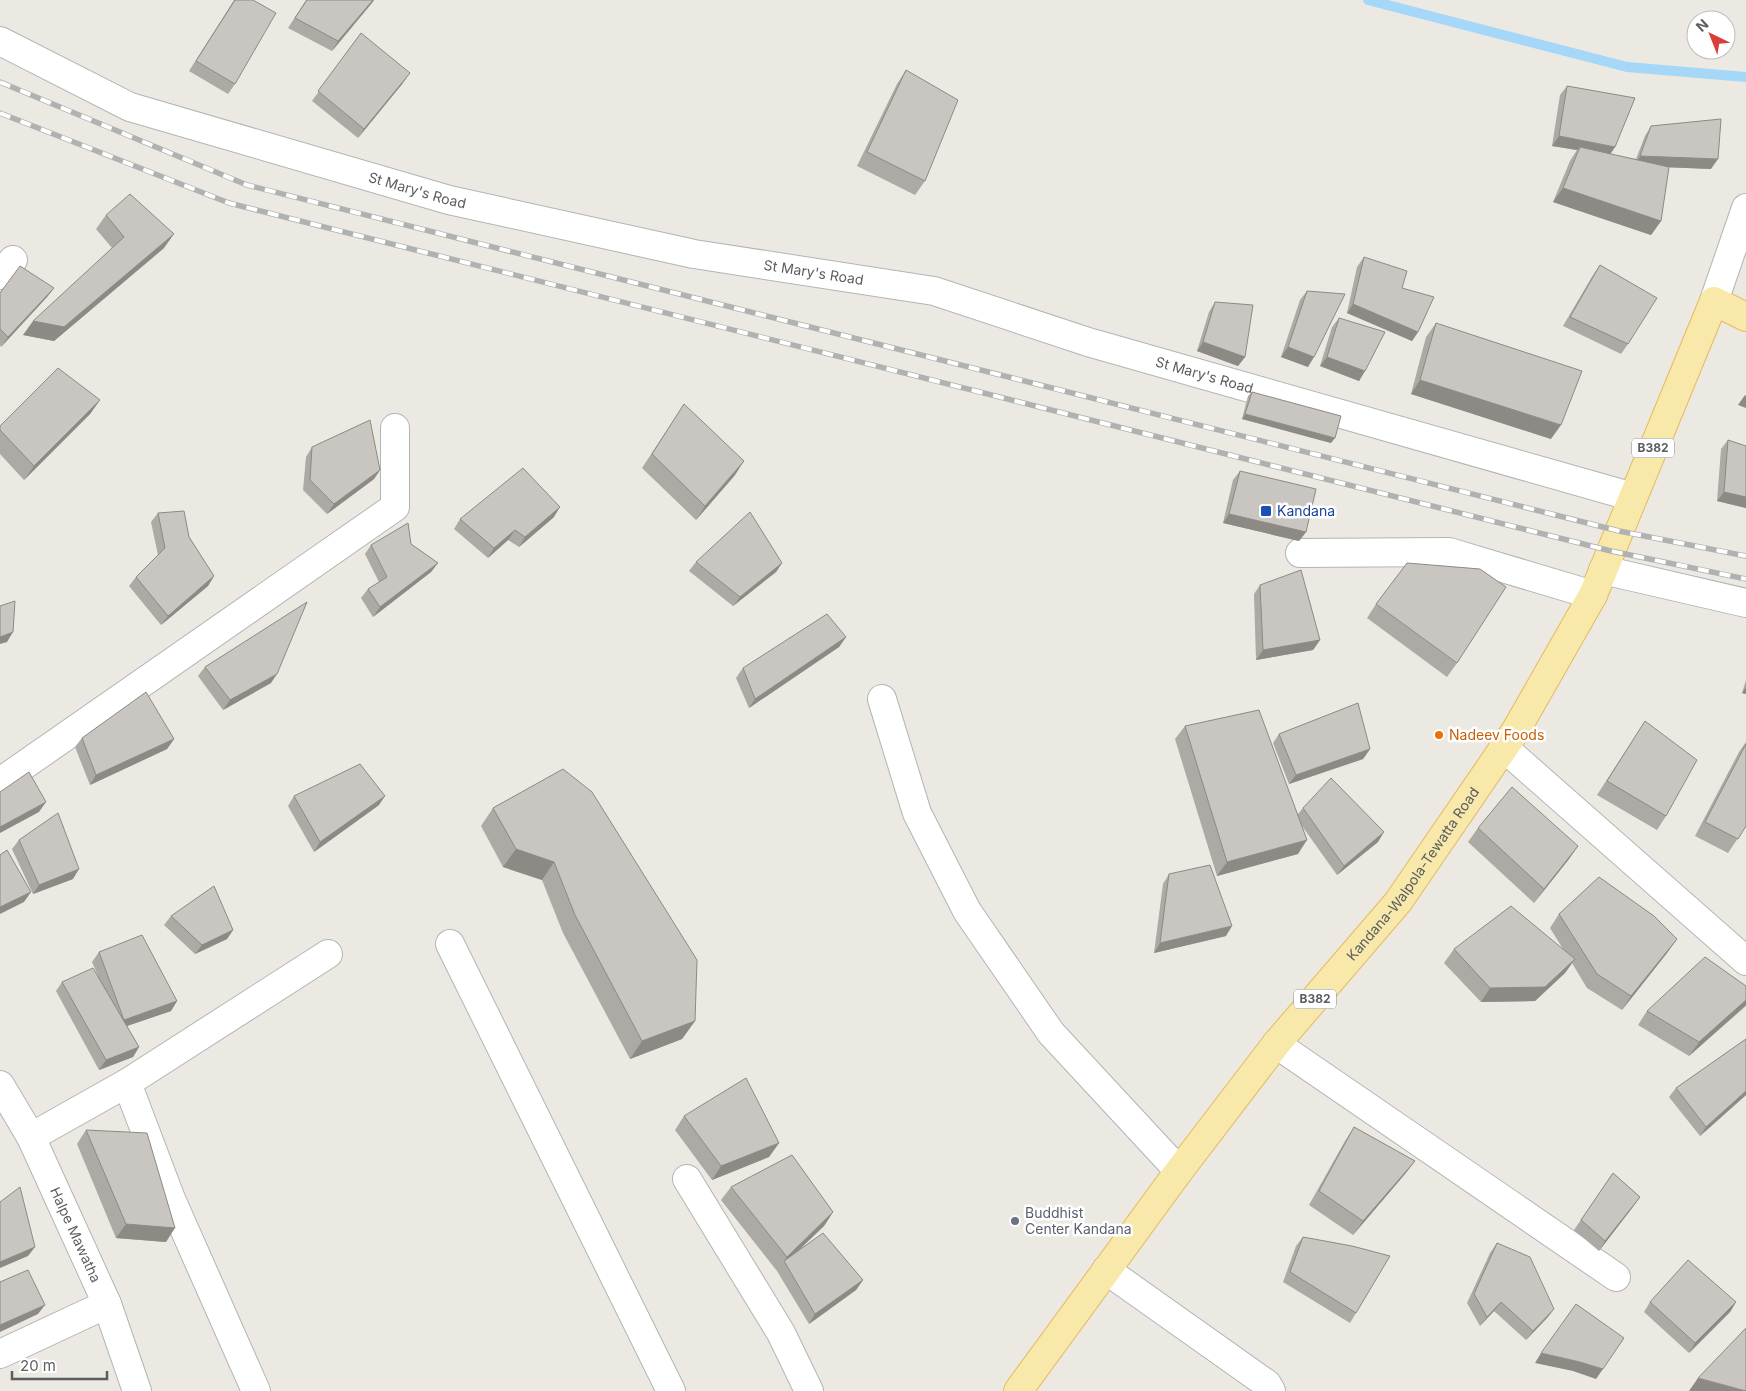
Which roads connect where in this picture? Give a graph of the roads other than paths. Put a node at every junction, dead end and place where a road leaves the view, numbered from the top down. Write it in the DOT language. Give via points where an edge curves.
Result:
graph roads {
  1 [pos="0,41"];
  2 [pos="1746,208"];
  3 [pos="1714,301"];
  4 [pos="1746,317"];
  5 [pos="395,428"];
  6 [pos="1633,497"];
  7 [pos="1300,553"];
  8 [pos="1598,582"];
  9 [pos="1746,603"];
  10 [pos="882,699"];
  11 [pos="1503,747"];
  12 [pos="0,782"];
  13 [pos="450,944"];
  14 [pos="328,954"];
  15 [pos="1746,961"];
  16 [pos="1276,1044"];
  17 [pos="127,1083"];
  18 [pos="0,1085"];
  19 [pos="31,1137"];
  20 [pos="1179,1170"];
  21 [pos="687,1179"];
  22 [pos="1106,1270"];
  23 [pos="1616,1277"];
  24 [pos="106,1304"];
  25 [pos="0,1354"];
  26 [pos="137,1391"];
  27 [pos="256,1391"];
  28 [pos="671,1391"];
  29 [pos="809,1391"];
  30 [pos="1018,1391"];
  31 [pos="1271,1391"];
  1 -- 6 [label="street, St Mary's Road" via="130,107 449,200 694,254 934,291 1088,342"];
  2 -- 3 [label="street"];
  3 -- 4 [label="main road"];
  3 -- 6 [label="main road, Kandana-Walpola-Tewatta Road / B382"];
  5 -- 12 [label="street" via="395,507"];
  6 -- 8 [label="main road, Kandana-Walpola-Tewatta Road / B382"];
  7 -- 8 [label="street" via="1449,552"];
  8 -- 9 [label="street"];
  8 -- 11 [label="main road, Kandana-Walpola-Tewatta Road / B382" via="1516,730"];
  10 -- 20 [label="street" via="917,813 967,910 1051,1033"];
  11 -- 15 [label="street"];
  11 -- 16 [label="main road, Kandana-Walpola-Tewatta Road / B382" via="1398,902"];
  13 -- 28 [label="street"];
  14 -- 17 [label="street"];
  16 -- 20 [label="main road, Kandana-Walpola-Tewatta Road / B382"];
  16 -- 23 [label="street"];
  17 -- 19 [label="street"];
  17 -- 27 [label="street" via="171,1200"];
  18 -- 19 [label="street, Halpe Mawatha"];
  19 -- 24 [label="street, Halpe Mawatha"];
  20 -- 22 [label="main road, Kandana-Walpola-Tewatta Road / B382"];
  21 -- 29 [label="street" via="782,1334"];
  22 -- 30 [label="main road, Kandana-Walpola-Tewatta Road / B382"];
  22 -- 31 [label="street" via="1267,1384"];
  24 -- 25 [label="street"];
  24 -- 26 [label="street, Halpe Mawatha"];
}
